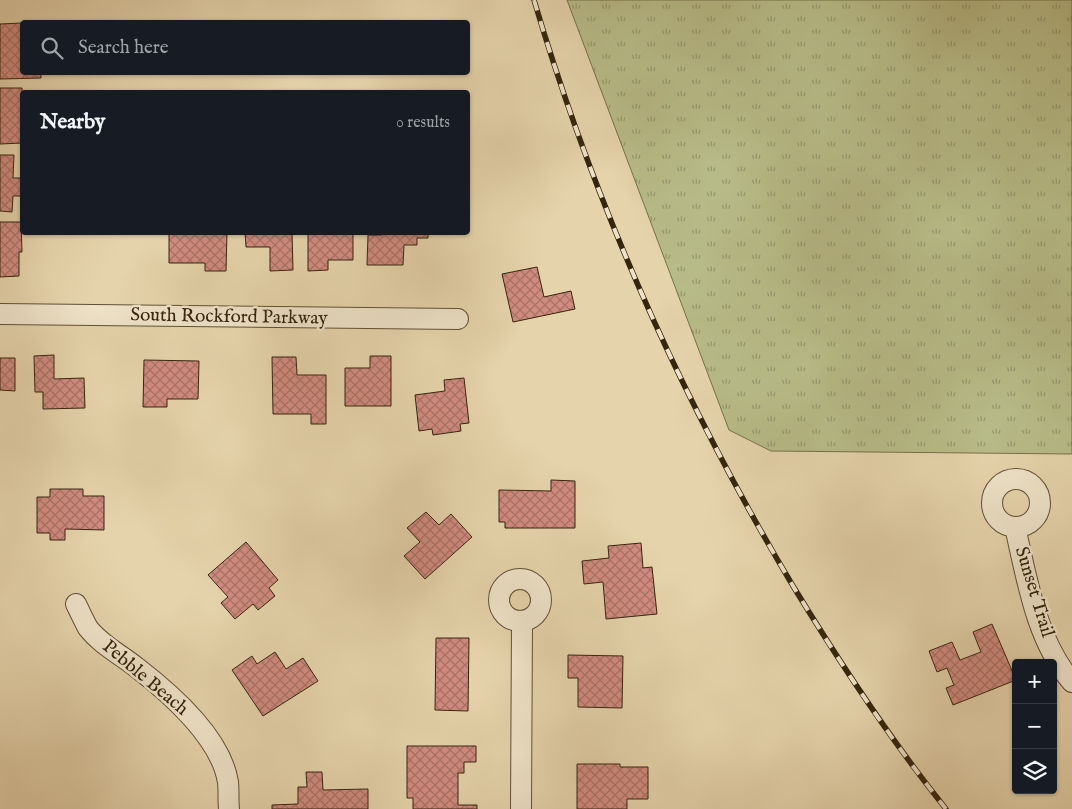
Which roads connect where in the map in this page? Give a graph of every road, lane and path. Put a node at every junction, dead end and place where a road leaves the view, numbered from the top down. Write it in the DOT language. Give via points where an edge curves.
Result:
graph roads {
  1 [pos="0,314"];
  2 [pos="458,319"];
  3 [pos="1015,527"];
  4 [pos="76,604"];
  5 [pos="522,621"];
  6 [pos="1072,682"];
  7 [pos="228,809"];
  8 [pos="521,809"];
  1 -- 2 [label="street, South Rockford Parkway"];
  3 -- 6 [label="street, Sunset Trail" via="1038,618 1052,650"];
  4 -- 7 [label="street, Pebble Beach" via="88,628 104,645 136,667 193,717 220,758 228,781"];
  5 -- 8 [label="street"];
}
